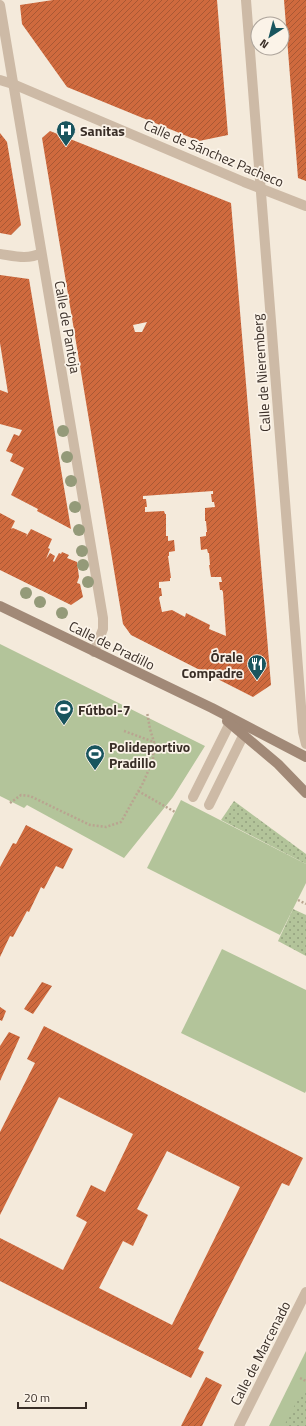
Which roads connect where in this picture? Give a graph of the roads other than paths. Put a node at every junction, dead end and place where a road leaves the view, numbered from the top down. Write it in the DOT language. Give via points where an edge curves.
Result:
graph roads {
  1 [pos="246,0"];
  2 [pos="0,6"];
  3 [pos="0,80"];
  4 [pos="13,84"];
  5 [pos="261,189"];
  6 [pos="306,206"];
  7 [pos="41,253"];
  8 [pos="0,254"];
  9 [pos="0,606"];
  10 [pos="94,652"];
  11 [pos="212,708"];
  12 [pos="230,723"];
  13 [pos="244,734"];
  14 [pos="306,744"];
  15 [pos="306,757"];
  16 [pos="306,793"];
  17 [pos="193,797"];
  18 [pos="209,805"];
  19 [pos="306,1292"];
  20 [pos="239,1426"];
  1 -- 5 [label="street, Calle de Nieremberg"];
  2 -- 4 [label="street, Calle de Pantoja"];
  3 -- 4 [label="street, Calle de Sánchez Pacheco"];
  4 -- 5 [label="street, Calle de Sánchez Pacheco"];
  4 -- 7 [label="street, Calle de Pantoja"];
  5 -- 6 [label="street, Calle de Sánchez Pacheco"];
  5 -- 14 [label="street, Calle de Nieremberg" via="303,732"];
  7 -- 8 [label="street" via="23,258"];
  7 -- 10 [label="street, Calle de Pantoja" via="103,618"];
  9 -- 10 [label="street, Calle de Pradillo"];
  10 -- 11 [label="street, Calle de Pradillo"];
  11 -- 12 [label="street, Calle de Pradillo"];
  11 -- 15 [label="street, Calle de Pradillo"];
  12 -- 13 [label="street, Calle de Pradillo"];
  12 -- 17 [label="street"];
  13 -- 16 [label="street, Calle de Pradillo"];
  13 -- 18 [label="street"];
  19 -- 20 [label="street, Calle de Marcenado"];
}
